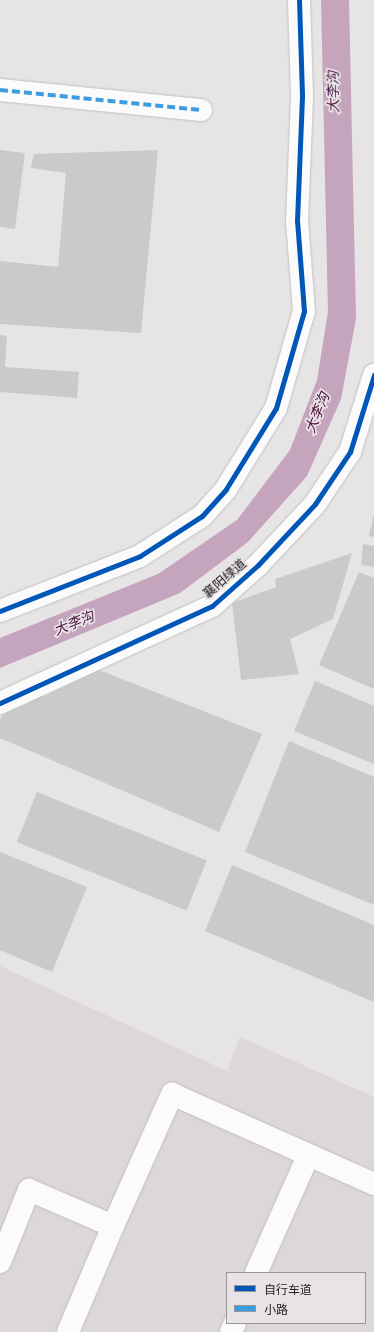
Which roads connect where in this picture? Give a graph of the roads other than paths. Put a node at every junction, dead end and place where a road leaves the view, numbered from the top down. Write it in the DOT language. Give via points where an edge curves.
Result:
graph roads {
  1 [pos="299,0"];
  2 [pos="0,90"];
  3 [pos="201,110"];
  4 [pos="374,375"];
  5 [pos="0,611"];
  6 [pos="0,703"];
  7 [pos="308,1156"];
  8 [pos="374,1184"];
  9 [pos="113,1226"];
  10 [pos="0,1262"];
  11 [pos="256,1272"];
  12 [pos="68,1332"];
  1 -- 5 [label="street" via="302,95 297,221 304,311 276,408 226,489 202,516 140,556"];
  2 -- 3 [label="street"];
  4 -- 6 [label="street, 襄阳绿道" via="350,452 315,504 258,565 212,606"];
  7 -- 8 [label="street"];
  7 -- 9 [label="street" via="172,1094"];
  7 -- 11 [label="street"];
  9 -- 10 [label="street" via="29,1190"];
  9 -- 12 [label="street"];
}
